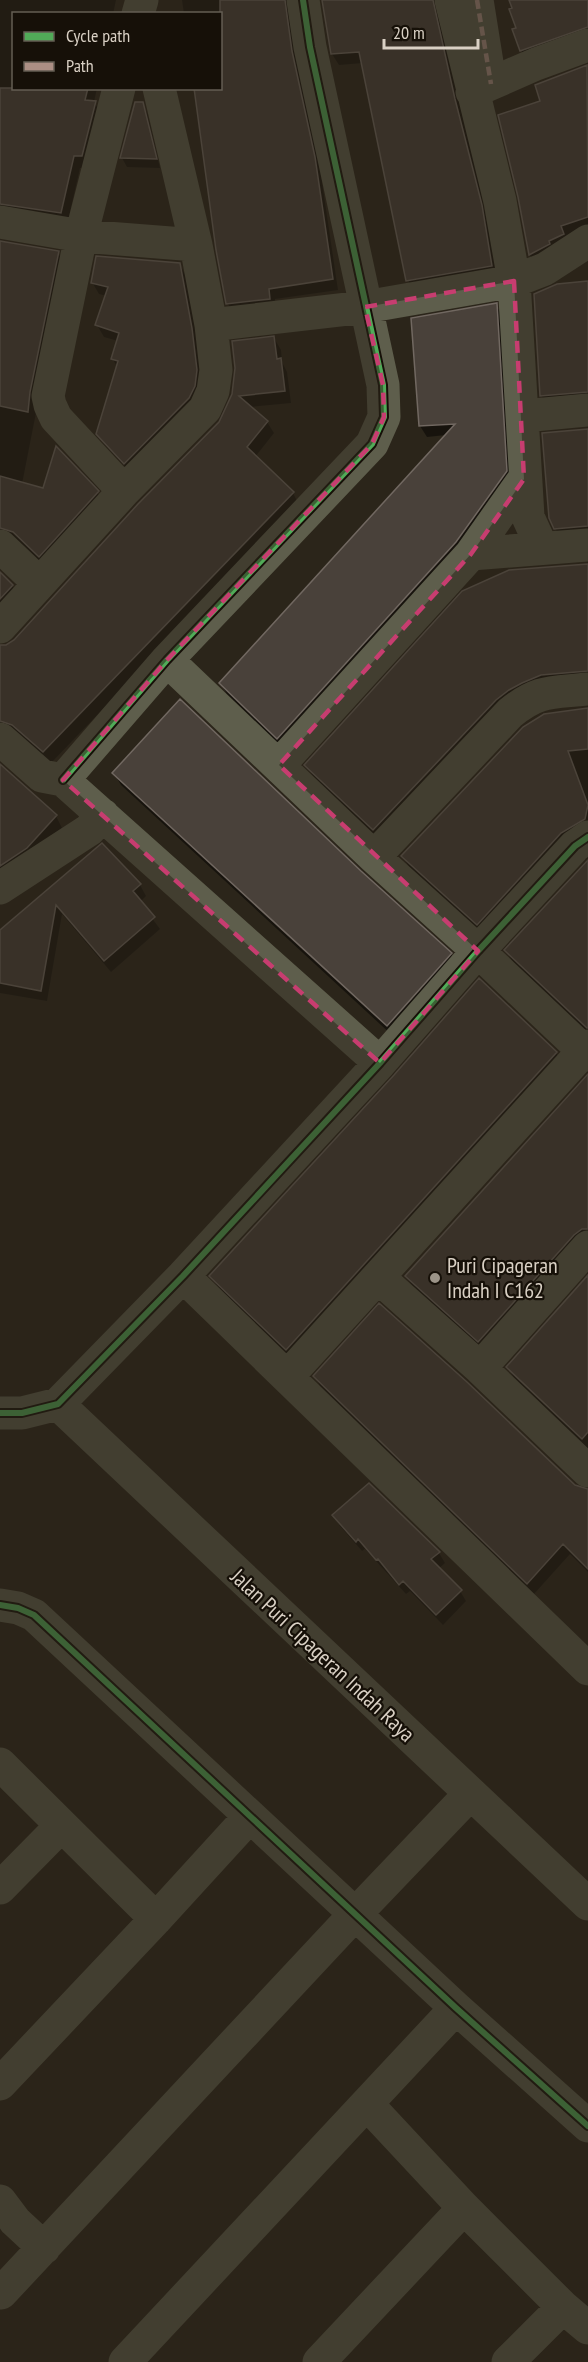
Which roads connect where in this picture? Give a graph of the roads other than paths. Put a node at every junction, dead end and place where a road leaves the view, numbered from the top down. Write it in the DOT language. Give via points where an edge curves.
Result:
graph roads {
  1 [pos="303,0"];
  2 [pos="451,0"];
  3 [pos="477,0"];
  4 [pos="588,45"];
  5 [pos="481,88"];
  6 [pos="118,90"];
  7 [pos="159,90"];
  8 [pos="0,222"];
  9 [pos="81,236"];
  10 [pos="588,241"];
  11 [pos="195,245"];
  12 [pos="588,267"];
  13 [pos="545,269"];
  14 [pos="514,281"];
  15 [pos="365,306"];
  16 [pos="211,325"];
  17 [pos="588,411"];
  18 [pos="523,416"];
  19 [pos="524,479"];
  20 [pos="124,491"];
  21 [pos="588,544"];
  22 [pos="0,546"];
  23 [pos="542,548"];
  24 [pos="471,554"];
  25 [pos="39,583"];
  26 [pos="0,627"];
  27 [pos="167,660"];
  28 [pos="588,689"];
  29 [pos="0,738"];
  30 [pos="279,765"];
  31 [pos="63,780"];
  32 [pos="103,815"];
  33 [pos="588,837"];
  34 [pos="374,857"];
  35 [pos="0,888"];
  36 [pos="478,951"];
  37 [pos="587,1051"];
  38 [pos="380,1063"];
  39 [pos="588,1247"];
  40 [pos="183,1276"];
  41 [pos="378,1277"];
  42 [pos="480,1368"];
  43 [pos="287,1377"];
  44 [pos="58,1404"];
  45 [pos="0,1413"];
  46 [pos="584,1460"];
  47 [pos="0,1605"];
  48 [pos="588,1669"];
  49 [pos="0,1764"];
  50 [pos="470,1794"];
  51 [pos="250,1816"];
  52 [pos="61,1826"];
  53 [pos="0,1888"];
  54 [pos="588,1904"];
  55 [pos="356,1913"];
  56 [pos="156,1918"];
  57 [pos="456,2008"];
  58 [pos="0,2084"];
  59 [pos="367,2104"];
  60 [pos="588,2126"];
  61 [pos="0,2201"];
  62 [pos="464,2208"];
  63 [pos="44,2248"];
  64 [pos="1,2293"];
  65 [pos="563,2307"];
  66 [pos="588,2328"];
  67 [pos="125,2362"];
  68 [pos="319,2362"];
  69 [pos="508,2362"];
  1 -- 15 [label="street" via="309,47"];
  2 -- 5 [label="street"];
  3 -- 5 [label="street"];
  4 -- 5 [label="street"];
  5 -- 14 [label="street"];
  6 -- 9 [label="street"];
  7 -- 11 [label="street"];
  8 -- 9 [label="street"];
  9 -- 11 [label="street"];
  9 -- 20 [label="street" via="48,396 56,418"];
  10 -- 13 [label="street"];
  11 -- 16 [label="street"];
  12 -- 13 [label="street"];
  13 -- 14 [label="street"];
  14 -- 15 [label="street"];
  14 -- 18 [label="street"];
  15 -- 16 [label="street"];
  15 -- 27 [label="street" via="383,385 384,417 372,444"];
  16 -- 20 [label="street" via="216,370 205,409"];
  17 -- 18 [label="street"];
  18 -- 19 [label="street"];
  19 -- 23 [label="street" via="528,517"];
  19 -- 24 [label="street"];
  20 -- 25 [label="street"];
  21 -- 23 [label="street"];
  22 -- 25 [label="street"];
  23 -- 24 [label="street"];
  24 -- 30 [label="street"];
  25 -- 26 [label="street"];
  27 -- 30 [label="street"];
  27 -- 31 [label="street"];
  28 -- 34 [label="street" via="542,693 527,699"];
  29 -- 31 [label="street" via="42,776"];
  30 -- 34 [label="street"];
  31 -- 32 [label="street"];
  32 -- 35 [label="street" via="89,830"];
  32 -- 38 [label="street"];
  33 -- 36 [label="street" via="575,846"];
  34 -- 36 [label="street"];
  36 -- 37 [label="street"];
  36 -- 38 [label="street"];
  37 -- 41 [label="street"];
  38 -- 40 [label="street"];
  39 -- 42 [label="street"];
  40 -- 43 [label="street"];
  40 -- 44 [label="street"];
  41 -- 42 [label="street"];
  41 -- 43 [label="street"];
  42 -- 46 [label="street"];
  43 -- 48 [label="street"];
  44 -- 45 [label="street" via="22,1413"];
  44 -- 50 [label="street, Jalan Puri Cipageran Indah Raya"];
  47 -- 51 [label="street" via="34,1616"];
  49 -- 52 [label="street"];
  50 -- 54 [label="street, Jalan Puri Cipageran Indah Raya"];
  50 -- 55 [label="street"];
  51 -- 55 [label="street"];
  51 -- 56 [label="street"];
  52 -- 53 [label="street"];
  52 -- 56 [label="street"];
  55 -- 57 [label="street"];
  55 -- 63 [label="street"];
  56 -- 58 [label="street"];
  57 -- 59 [label="street"];
  57 -- 60 [label="street"];
  59 -- 62 [label="street"];
  59 -- 67 [label="street"];
  61 -- 63 [label="street"];
  62 -- 65 [label="street"];
  62 -- 68 [label="street"];
  63 -- 64 [label="street"];
  65 -- 66 [label="street"];
  65 -- 69 [label="street"];
}
